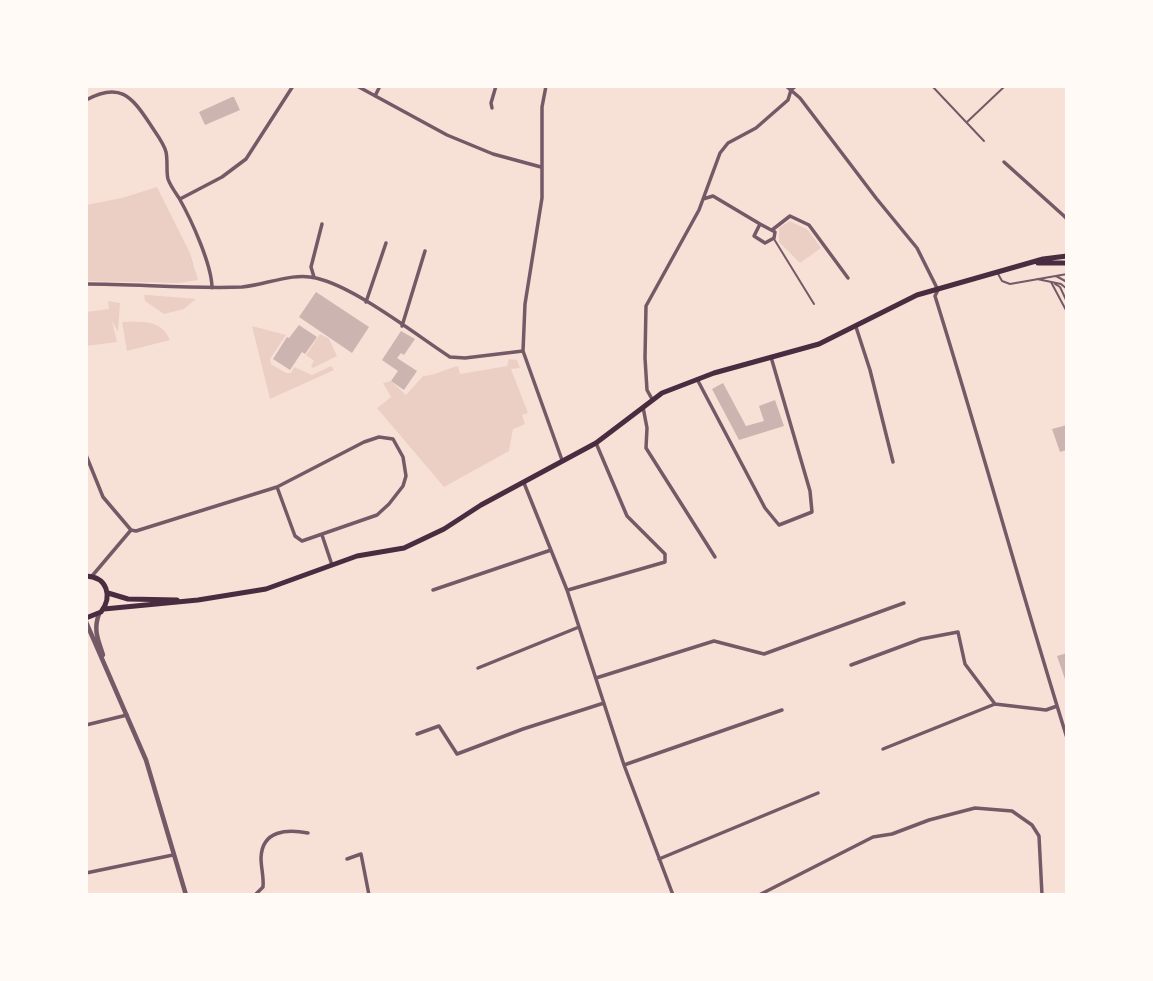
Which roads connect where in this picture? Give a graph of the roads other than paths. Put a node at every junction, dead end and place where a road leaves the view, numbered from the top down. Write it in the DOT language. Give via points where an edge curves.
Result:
graph roads {
  1 [pos="293,86"];
  2 [pos="357,86"];
  3 [pos="380,86"];
  4 [pos="496,86"];
  5 [pos="546,86"];
  6 [pos="786,86"];
  7 [pos="796,86"];
  8 [pos="932,86"];
  9 [pos="1005,86"];
  10 [pos="791,90"];
  11 [pos="375,96"];
  12 [pos="86,100"];
  13 [pos="492,108"];
  14 [pos="967,122"];
  15 [pos="984,141"];
  16 [pos="1004,162"];
  17 [pos="541,167"];
  18 [pos="708,184"];
  19 [pos="713,196"];
  20 [pos="180,199"];
  21 [pos="703,199"];
  22 [pos="760,223"];
  23 [pos="322,224"];
  24 [pos="772,230"];
  25 [pos="1067,231"];
  26 [pos="774,238"];
  27 [pos="386,243"];
  28 [pos="425,251"];
  29 [pos="1067,256"];
  30 [pos="1067,263"];
  31 [pos="1028,264"];
  32 [pos="997,271"];
  33 [pos="1067,274"];
  34 [pos="1053,275"];
  35 [pos="314,277"];
  36 [pos="848,278"];
  37 [pos="1036,279"];
  38 [pos="1051,282"];
  39 [pos="1067,282"];
  40 [pos="86,284"];
  41 [pos="212,288"];
  42 [pos="1067,289"];
  43 [pos="938,290"];
  44 [pos="366,302"];
  45 [pos="1067,302"];
  46 [pos="814,304"];
  47 [pos="1067,312"];
  48 [pos="402,326"];
  49 [pos="856,327"];
  50 [pos="523,351"];
  51 [pos="771,357"];
  52 [pos="697,379"];
  53 [pos="652,399"];
  54 [pos="643,407"];
  55 [pos="596,443"];
  56 [pos="86,455"];
  57 [pos="562,460"];
  58 [pos="893,462"];
  59 [pos="524,482"];
  60 [pos="277,487"];
  61 [pos="131,530"];
  62 [pos="322,535"];
  63 [pos="551,550"];
  64 [pos="715,557"];
  65 [pos="332,565"];
  66 [pos="89,576"];
  67 [pos="433,590"];
  68 [pos="567,590"];
  69 [pos="108,593"];
  70 [pos="198,600"];
  71 [pos="904,603"];
  72 [pos="102,611"];
  73 [pos="86,620"];
  74 [pos="579,627"];
  75 [pos="851,665"];
  76 [pos="106,666"];
  77 [pos="478,668"];
  78 [pos="596,678"];
  79 [pos="604,703"];
  80 [pos="995,704"];
  81 [pos="1057,706"];
  82 [pos="782,710"];
  83 [pos="127,715"];
  84 [pos="86,725"];
  85 [pos="417,734"];
  86 [pos="1067,738"];
  87 [pos="883,749"];
  88 [pos="624,765"];
  89 [pos="818,793"];
  90 [pos="308,833"];
  91 [pos="175,854"];
  92 [pos="347,859"];
  93 [pos="659,859"];
  94 [pos="86,873"];
  95 [pos="186,895"];
  96 [pos="255,895"];
  97 [pos="369,895"];
  98 [pos="673,895"];
  99 [pos="759,895"];
  100 [pos="1042,895"];
  1 -- 20 [label="street" via="246,159"];
  2 -- 11 [label="street"];
  3 -- 11 [label="street"];
  4 -- 13 [label="street"];
  5 -- 17 [label="street"];
  6 -- 10 [label="street"];
  7 -- 10 [label="street"];
  8 -- 14 [label="lane"];
  9 -- 14 [label="lane"];
  10 -- 18 [label="street" via="780,107 728,143"];
  10 -- 43 [label="street" via="917,248"];
  11 -- 17 [label="street" via="468,145"];
  12 -- 20 [label="street" via="110,91 126,96 138,107 166,149 168,180"];
  14 -- 15 [label="lane"];
  16 -- 25 [label="street" via="1066,219"];
  17 -- 50 [label="street" via="542,198 525,304"];
  18 -- 19 [label="street"];
  18 -- 21 [label="street"];
  19 -- 21 [label="street"];
  19 -- 22 [label="street"];
  20 -- 41 [label="street" via="212,273"];
  21 -- 53 [label="street" via="646,306 647,390"];
  22 -- 24 [label="street"];
  22 -- 26 [label="street" via="754,236 765,243"];
  23 -- 35 [label="street" via="311,267"];
  24 -- 26 [label="street"];
  24 -- 36 [label="street" via="790,216 809,225"];
  26 -- 46 [label="lane"];
  27 -- 44 [label="street"];
  28 -- 48 [label="street"];
  29 -- 31 [label="main road"];
  30 -- 31 [label="main road"];
  31 -- 32 [label="main road"];
  32 -- 37 [label="lane" via="1002,281 1010,284"];
  32 -- 43 [label="main road"];
  33 -- 34 [label="lane"];
  34 -- 37 [label="lane"];
  34 -- 39 [label="lane"];
  35 -- 41 [label="street"];
  35 -- 44 [label="street"];
  37 -- 38 [label="lane"];
  38 -- 42 [label="lane"];
  38 -- 45 [label="lane" via="1060,287"];
  38 -- 47 [label="lane"];
  40 -- 41 [label="street"];
  43 -- 49 [label="main road" via="916,295"];
  43 -- 81 [label="street" via="935,296"];
  44 -- 48 [label="street"];
  48 -- 50 [label="street" via="450,357"];
  49 -- 51 [label="main road" via="819,344"];
  49 -- 58 [label="street"];
  50 -- 57 [label="street"];
  51 -- 52 [label="main road"];
  51 -- 52 [label="street" via="812,512 779,525 765,508"];
  52 -- 53 [label="main road"];
  53 -- 54 [label="main road"];
  54 -- 55 [label="main road"];
  54 -- 64 [label="street" via="646,448"];
  55 -- 57 [label="main road"];
  55 -- 68 [label="street" via="627,516 665,554 665,562"];
  56 -- 61 [label="street" via="103,497"];
  57 -- 59 [label="main road"];
  59 -- 63 [label="street"];
  59 -- 65 [label="main road" via="404,548"];
  60 -- 61 [label="street"];
  60 -- 62 [label="street" via="295,536 302,541"];
  60 -- 62 [label="street" via="364,442 393,439 406,468 403,486 377,515"];
  61 -- 66 [label="street"];
  62 -- 65 [label="street"];
  63 -- 67 [label="street"];
  63 -- 68 [label="street"];
  65 -- 70 [label="main road" via="266,589"];
  66 -- 69 [label="main road" via="102,582"];
  68 -- 74 [label="street"];
  69 -- 70 [label="main road" via="128,599"];
  69 -- 72 [label="main road"];
  70 -- 72 [label="main road"];
  71 -- 78 [label="street" via="764,653 714,641"];
  72 -- 73 [label="main road"];
  72 -- 76 [label="street" via="95,632"];
  73 -- 76 [label="street"];
  74 -- 77 [label="street"];
  74 -- 78 [label="street"];
  75 -- 80 [label="street" via="921,639 958,632 965,664"];
  76 -- 83 [label="street"];
  78 -- 79 [label="street"];
  79 -- 85 [label="street" via="457,754 439,726"];
  79 -- 88 [label="street"];
  80 -- 81 [label="street" via="1046,710"];
  80 -- 87 [label="street"];
  81 -- 86 [label="street"];
  82 -- 88 [label="street"];
  83 -- 84 [label="street"];
  83 -- 91 [label="street"];
  88 -- 93 [label="street"];
  89 -- 93 [label="street"];
  90 -- 96 [label="street" via="290,829 266,842 261,860 263,887"];
  91 -- 94 [label="street"];
  91 -- 95 [label="street"];
  92 -- 97 [label="street" via="361,855"];
  93 -- 98 [label="street"];
  99 -- 100 [label="street" via="881,835 975,808 1012,811 1032,825 1039,836"];
}
